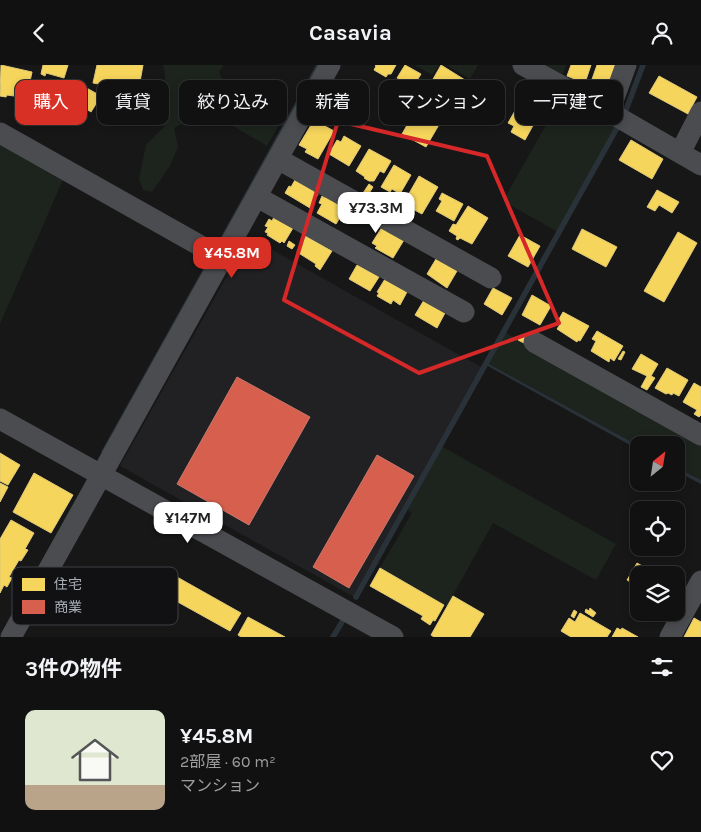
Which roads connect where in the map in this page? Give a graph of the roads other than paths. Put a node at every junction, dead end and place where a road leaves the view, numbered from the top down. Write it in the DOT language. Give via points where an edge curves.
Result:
graph roads {
  1 [pos="330,65"];
  2 [pos="523,65"];
  3 [pos="626,65"];
  4 [pos="550,80"];
  5 [pos="621,80"];
  6 [pos="701,112"];
  7 [pos="623,120"];
  8 [pos="0,133"];
  9 [pos="680,153"];
  10 [pos="278,159"];
  11 [pos="701,165"];
  12 [pos="257,197"];
  13 [pos="222,259"];
  14 [pos="491,278"];
  15 [pos="464,312"];
  16 [pos="534,342"];
  17 [pos="0,419"];
  18 [pos="701,435"];
  19 [pos="101,475"];
  20 [pos="50,567"];
  21 [pos="701,581"];
  22 [pos="695,607"];
  23 [pos="18,625"];
  24 [pos="11,637"];
  25 [pos="393,637"];
  26 [pos="670,637"];
  1 -- 10 [label="street"];
  2 -- 4 [label="street"];
  3 -- 5 [label="street"];
  6 -- 9 [label="street"];
  7 -- 9 [label="street"];
  8 -- 13 [label="street"];
  9 -- 11 [label="street"];
  10 -- 12 [label="street"];
  10 -- 14 [label="street"];
  12 -- 13 [label="street"];
  12 -- 15 [label="street"];
  13 -- 19 [label="street"];
  16 -- 18 [label="street"];
  17 -- 19 [label="street"];
  19 -- 20 [label="street"];
  19 -- 25 [label="street"];
  21 -- 22 [label="street"];
  22 -- 26 [label="street"];
  23 -- 24 [label="street"];
}
